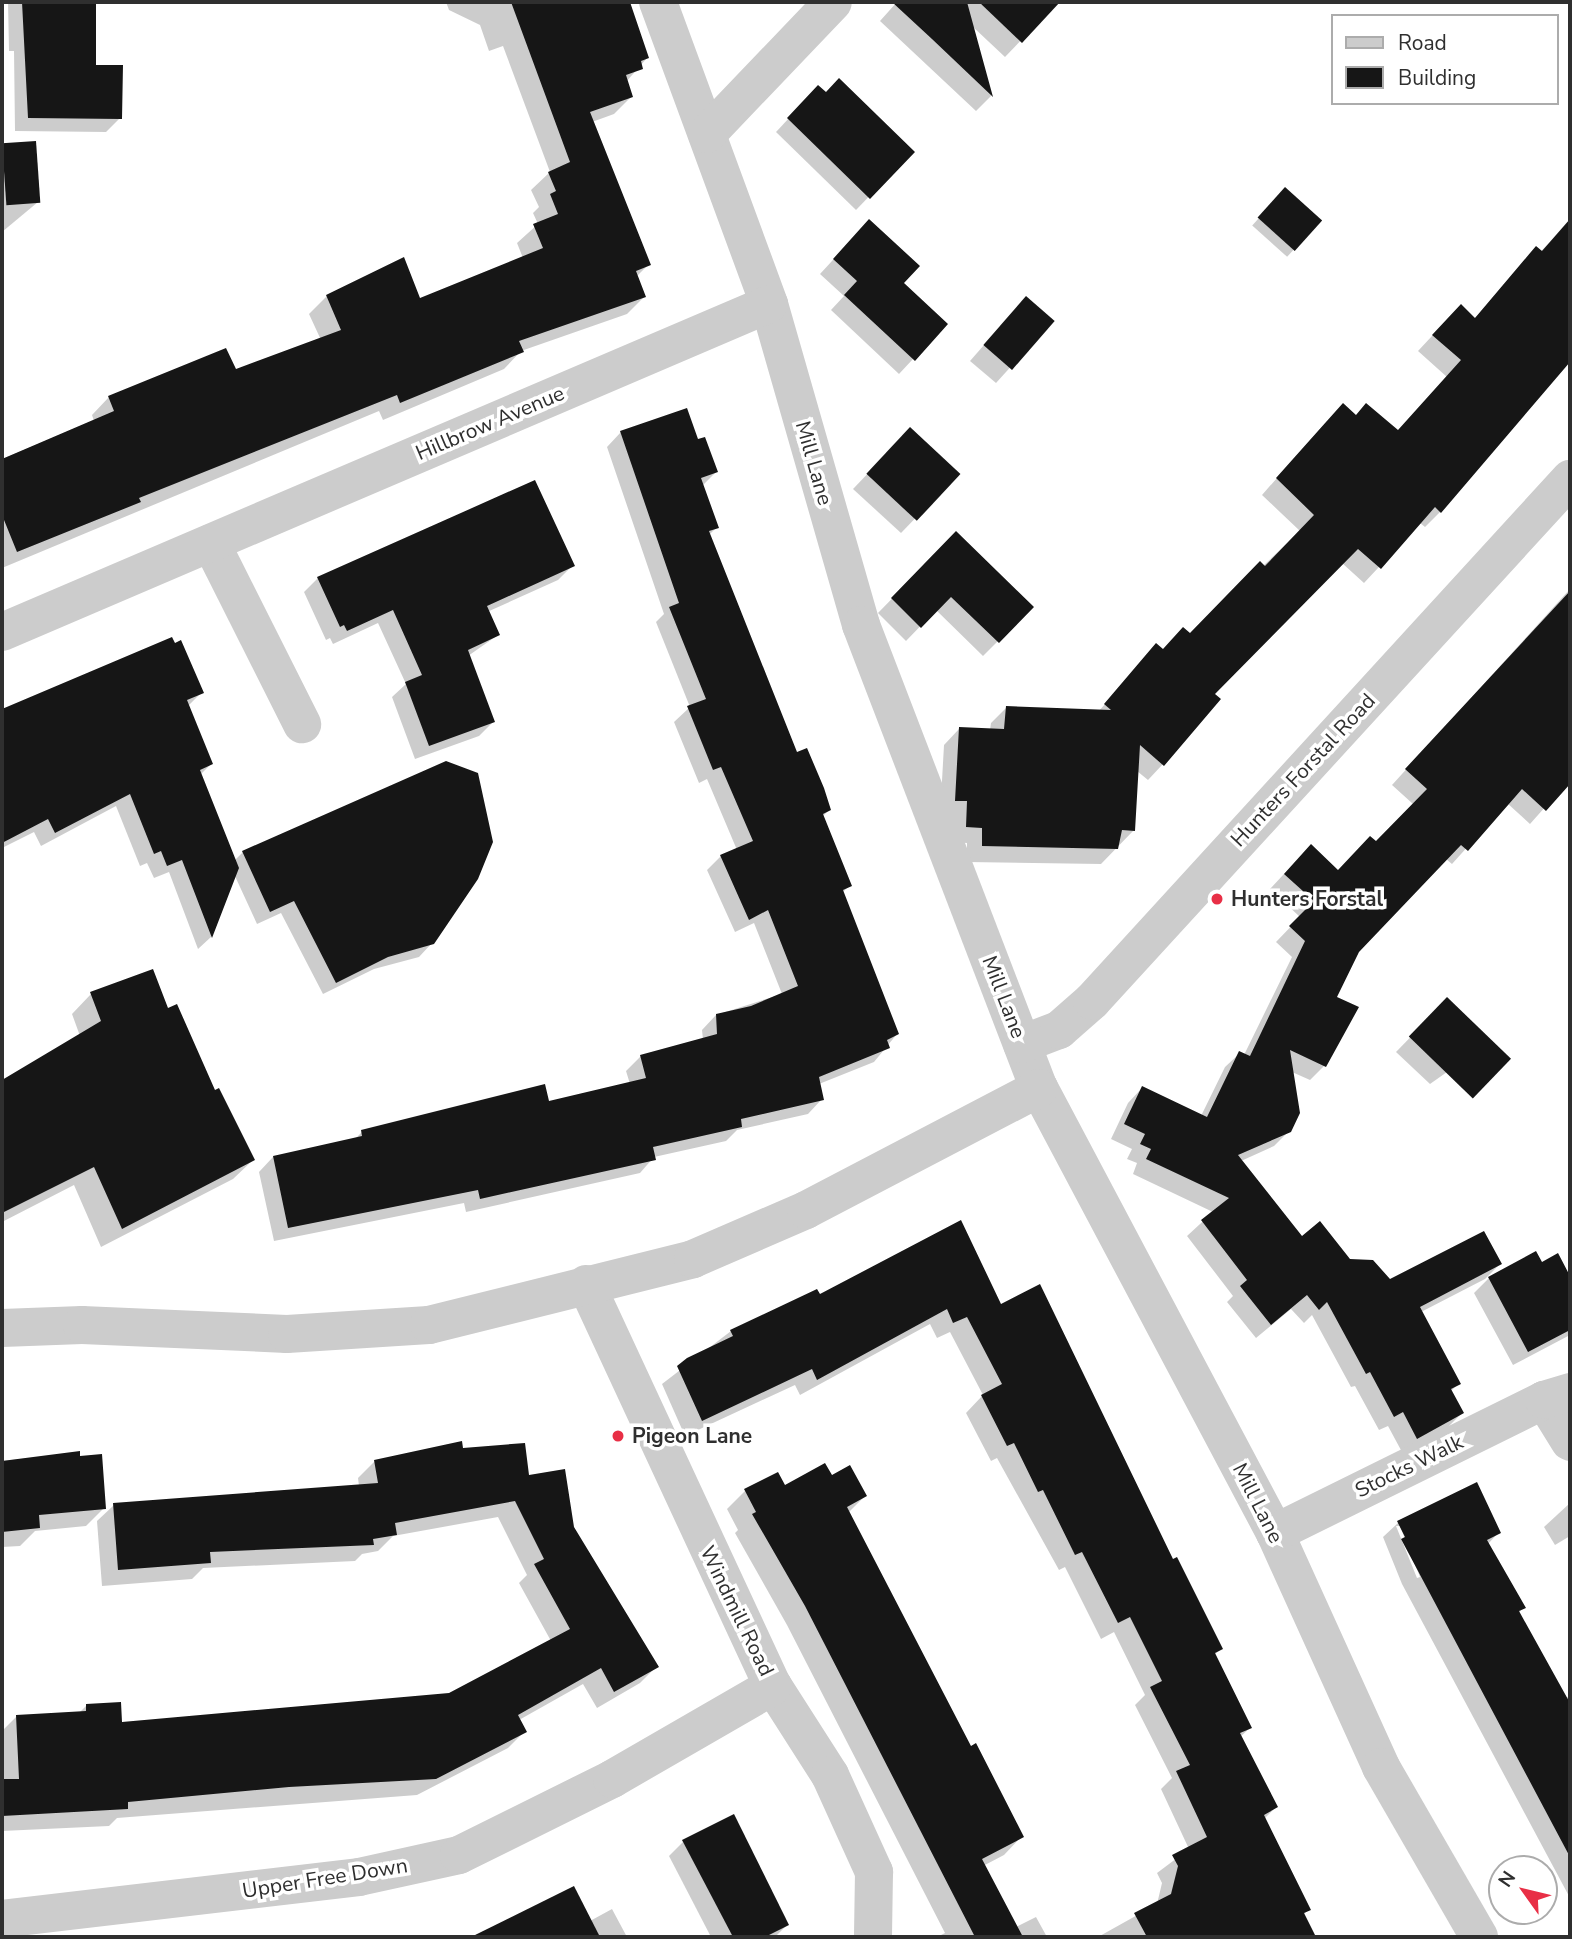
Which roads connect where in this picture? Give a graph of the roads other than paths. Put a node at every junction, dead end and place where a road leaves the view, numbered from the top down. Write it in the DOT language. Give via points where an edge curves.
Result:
graph roads {
  1 [pos="658,2"];
  2 [pos="834,2"];
  3 [pos="707,134"];
  4 [pos="769,304"];
  5 [pos="1570,479"];
  6 [pos="211,543"];
  7 [pos="2,632"];
  8 [pos="302,724"];
  9 [pos="1022,1044"];
  10 [pos="1039,1088"];
  11 [pos="586,1284"];
  12 [pos="2,1328"];
  13 [pos="1557,1396"];
  14 [pos="1570,1442"];
  15 [pos="1275,1533"];
  16 [pos="773,1686"];
  17 [pos="2,1919"];
  18 [pos="873,1937"];
  19 [pos="1479,1937"];
  1 -- 3 [label="street, Mill Lane"];
  2 -- 3 [label="street"];
  3 -- 4 [label="street, Mill Lane"];
  4 -- 6 [label="street, Hillbrow Avenue"];
  4 -- 9 [label="street, Mill Lane" via="861,625"];
  5 -- 9 [label="street, Hunters Forstal Road" via="1092,1001 1059,1030"];
  6 -- 7 [label="street, Hillbrow Avenue"];
  6 -- 8 [label="street"];
  9 -- 10 [label="street, Mill Lane"];
  10 -- 11 [label="street" via="806,1210 693,1259"];
  10 -- 15 [label="street, Mill Lane"];
  11 -- 12 [label="street" via="429,1325 287,1334 82,1325"];
  11 -- 16 [label="street, Windmill Road"];
  13 -- 14 [label="street, Stocks Walk"];
  13 -- 15 [label="street, Stocks Walk"];
  15 -- 19 [label="street, Mill Lane" via="1381,1768"];
  16 -- 17 [label="street, Upper Free Down" via="612,1779 459,1855 359,1877"];
  16 -- 18 [label="street, Windmill Road" via="830,1775 874,1872"];
}
